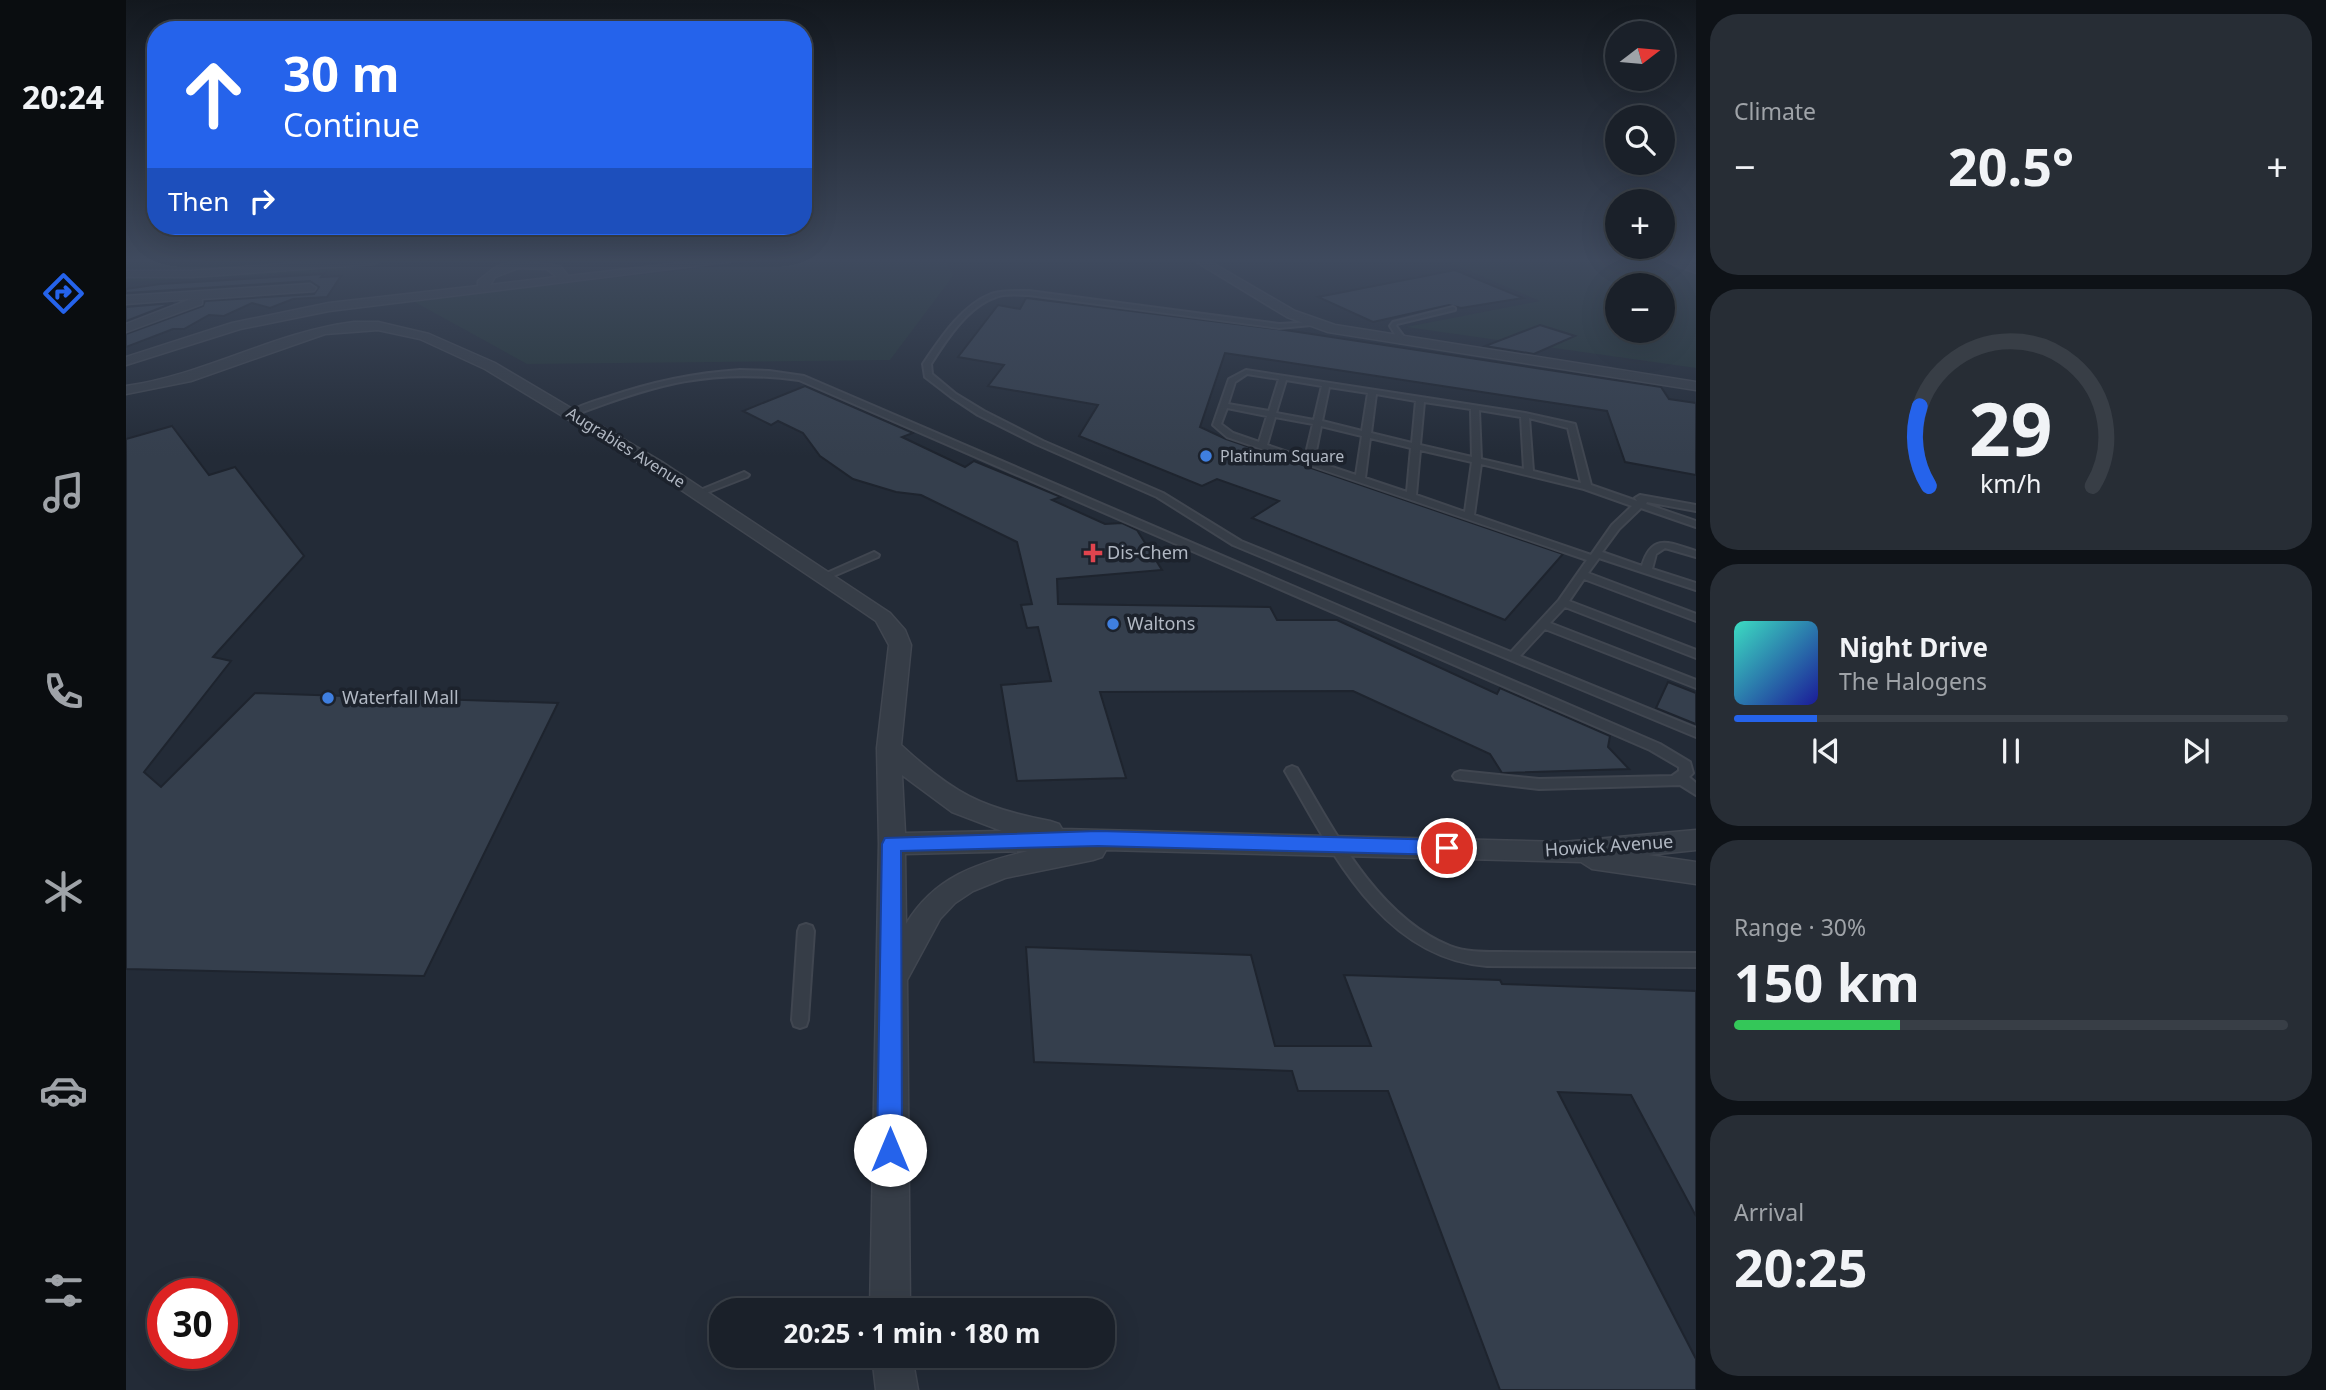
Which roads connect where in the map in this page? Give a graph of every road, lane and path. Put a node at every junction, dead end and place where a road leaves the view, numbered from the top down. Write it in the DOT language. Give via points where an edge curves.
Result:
graph roads {
  1 [pos="238,326"];
  2 [pos="959,326"];
  3 [pos="1326,326"];
  4 [pos="1393,326"];
  5 [pos="1403,341"];
  6 [pos="126,361"];
  7 [pos="1283,378"];
  8 [pos="1326,385"];
  9 [pos="1695,386"];
  10 [pos="126,390"];
  11 [pos="1372,392"];
  12 [pos="1420,400"];
  13 [pos="1223,405"];
  14 [pos="1475,408"];
  15 [pos="572,413"];
  16 [pos="1273,413"];
  17 [pos="1525,415"];
  18 [pos="1319,423"];
  19 [pos="1366,435"];
  20 [pos="1262,446"];
  21 [pos="1418,446"];
  22 [pos="1477,461"];
  23 [pos="1309,462"];
  24 [pos="1529,473"];
  25 [pos="744,475"];
  26 [pos="1360,480"];
  27 [pos="1587,487"];
  28 [pos="698,493"];
  29 [pos="1411,498"];
  30 [pos="1643,502"];
  31 [pos="1696,508"];
  32 [pos="1469,517"];
  33 [pos="1696,524"];
  34 [pos="1696,554"];
  35 [pos="874,555"];
  36 [pos="1595,556"];
  37 [pos="1646,570"];
  38 [pos="1581,574"];
  39 [pos="825,576"];
  40 [pos="1696,587"];
  41 [pos="1563,603"];
  42 [pos="1696,618"];
  43 [pos="1542,624"];
  44 [pos="1696,654"];
  45 [pos="1513,658"];
  46 [pos="1696,684"];
  47 [pos="1696,733"];
  48 [pos="889,748"];
  49 [pos="1292,771"];
  50 [pos="1460,776"];
  51 [pos="1682,779"];
  52 [pos="1696,790"];
  53 [pos="1098,839"];
  54 [pos="1127,840"];
  55 [pos="1696,840"];
  56 [pos="892,844"];
  57 [pos="1335,844"];
  58 [pos="1563,853"];
  59 [pos="1696,873"];
  60 [pos="806,931"];
  61 [pos="1696,960"];
  62 [pos="891,979"];
  63 [pos="800,1020"];
  64 [pos="890,1298"];
  65 [pos="894,1368"];
  66 [pos="897,1390"];
  1 -- 6 [label="street"];
  2 -- 45 [label="lane" via="927,364 928,375 964,403 1174,502 1227,538"];
  3 -- 5 [label="street"];
  4 -- 5 [label="lane"];
  5 -- 9 [label="street"];
  7 -- 8 [label="lane"];
  7 -- 13 [label="lane" via="1238,374"];
  7 -- 16 [label="lane"];
  8 -- 11 [label="lane"];
  8 -- 18 [label="lane"];
  10 -- 15 [label="street, Augrabies Avenue" via="195,377 313,331 376,326 411,331 452,348"];
  11 -- 12 [label="lane"];
  11 -- 19 [label="lane"];
  12 -- 14 [label="lane"];
  12 -- 21 [label="lane"];
  13 -- 16 [label="lane"];
  13 -- 20 [label="lane" via="1217,425 1220,430"];
  14 -- 17 [label="lane"];
  14 -- 22 [label="lane"];
  15 -- 28 [label="street, Augrabies Avenue"];
  15 -- 51 [label="lane" via="675,377 751,373 801,378 1655,747 1685,765"];
  16 -- 18 [label="lane"];
  16 -- 20 [label="lane"];
  17 -- 24 [label="lane"];
  17 -- 27 [label="lane" via="1572,426"];
  18 -- 19 [label="lane"];
  18 -- 23 [label="lane"];
  19 -- 21 [label="lane"];
  19 -- 26 [label="lane"];
  20 -- 23 [label="lane"];
  21 -- 22 [label="lane"];
  21 -- 29 [label="lane"];
  22 -- 24 [label="lane"];
  22 -- 32 [label="lane"];
  23 -- 26 [label="lane"];
  24 -- 27 [label="lane"];
  25 -- 28 [label="lane"];
  26 -- 29 [label="lane"];
  27 -- 30 [label="lane"];
  28 -- 39 [label="street, Augrabies Avenue"];
  29 -- 32 [label="lane"];
  30 -- 31 [label="lane"];
  30 -- 33 [label="lane"];
  30 -- 36 [label="lane" via="1615,527"];
  32 -- 36 [label="lane"];
  34 -- 37 [label="lane" via="1664,544 1651,553"];
  35 -- 39 [label="lane"];
  36 -- 37 [label="lane"];
  36 -- 38 [label="lane"];
  37 -- 40 [label="lane"];
  38 -- 41 [label="lane"];
  38 -- 42 [label="lane"];
  39 -- 48 [label="street, Augrabies Avenue" via="883,617 900,645"];
  41 -- 43 [label="lane"];
  41 -- 44 [label="lane"];
  43 -- 45 [label="lane"];
  43 -- 46 [label="lane"];
  45 -- 47 [label="lane"];
  48 -- 53 [label="street" via="935,791 976,814 1007,824"];
  48 -- 56 [label="street, Augrabies Avenue"];
  49 -- 57 [label="lane"];
  50 -- 51 [label="lane" via="1539,785"];
  51 -- 52 [label="lane"];
  53 -- 54 [label="street, Howick Avenue"];
  53 -- 56 [label="street, Howick Avenue"];
  54 -- 57 [label="street, Howick Avenue"];
  54 -- 62 [label="street" via="974,878 931,909"];
  55 -- 58 [label="street, Howick Avenue"];
  56 -- 62 [label="street, Augrabies Avenue"];
  57 -- 58 [label="street, Howick Avenue"];
  57 -- 61 [label="lane" via="1399,922 1447,952 1483,958"];
  58 -- 59 [label="street"];
  60 -- 63 [label="lane"];
  62 -- 64 [label="street"];
  65 -- 66 [label="street"];
}
